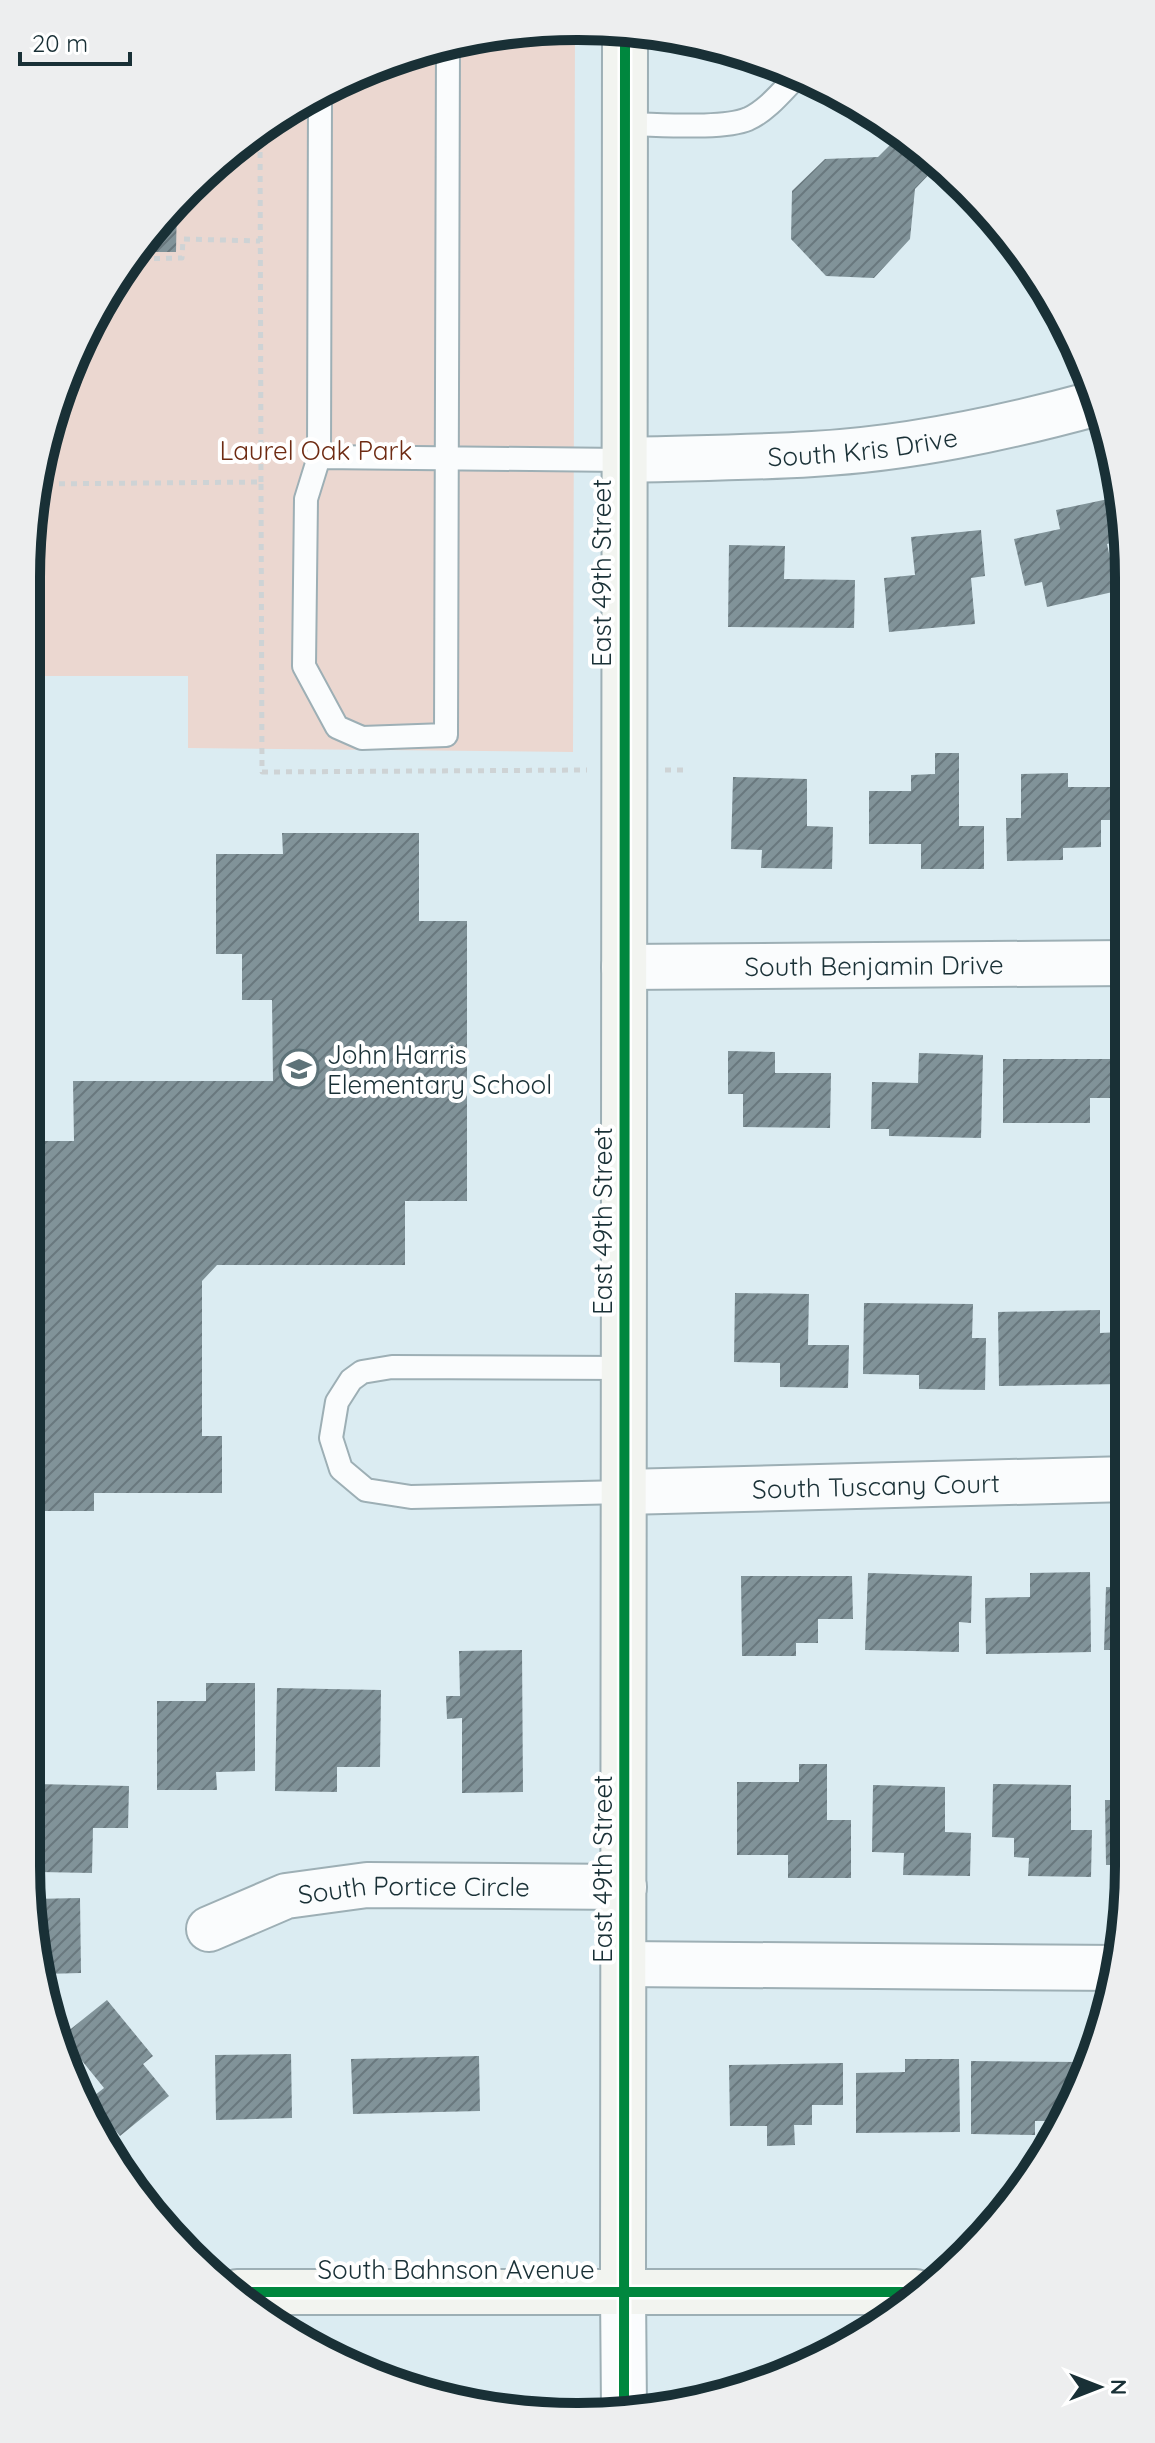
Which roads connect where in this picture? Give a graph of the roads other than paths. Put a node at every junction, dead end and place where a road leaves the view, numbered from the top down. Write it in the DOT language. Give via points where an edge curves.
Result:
graph roads {
  1 [pos="625,42"];
  2 [pos="448,56"];
  3 [pos="789,84"];
  4 [pos="320,106"];
  5 [pos="624,124"];
  6 [pos="1086,406"];
  7 [pos="319,457"];
  8 [pos="449,458"];
  9 [pos="623,460"];
  10 [pos="1115,963"];
  11 [pos="624,967"];
  12 [pos="624,1368"];
  13 [pos="1115,1479"];
  14 [pos="624,1492"];
  15 [pos="624,1887"];
  16 [pos="209,1929"];
  17 [pos="624,1964"];
  18 [pos="1105,1968"];
  19 [pos="623,2291"];
  20 [pos="250,2292"];
  21 [pos="905,2292"];
  22 [pos="624,2401"];
  1 -- 5 [label="street, East 49th Street"];
  2 -- 8 [label="lane"];
  3 -- 5 [label="lane" via="747,120"];
  4 -- 7 [label="lane"];
  5 -- 9 [label="street, East 49th Street"];
  6 -- 9 [label="street, South Kris Drive" via="976,433 831,452"];
  7 -- 8 [label="lane"];
  7 -- 8 [label="lane" via="306,499 304,666 337,727 362,738 446,735"];
  8 -- 9 [label="lane"];
  9 -- 11 [label="street, East 49th Street"];
  10 -- 11 [label="street, South Benjamin Drive"];
  11 -- 12 [label="street, East 49th Street"];
  12 -- 14 [label="street, East 49th Street"];
  12 -- 14 [label="lane" via="392,1367 362,1372 337,1402 331,1438 341,1469 366,1490 411,1497"];
  13 -- 14 [label="street, South Tuscany Court"];
  14 -- 15 [label="street, East 49th Street"];
  15 -- 16 [label="street, South Portice Circle" via="367,1885 286,1896"];
  15 -- 17 [label="street, East 49th Street"];
  17 -- 18 [label="street"];
  17 -- 19 [label="street, East 49th Street"];
  19 -- 20 [label="street, South Bahnson Avenue"];
  19 -- 21 [label="street, South Bahnson Avenue"];
  19 -- 22 [label="street, East 49th Street"];
}
